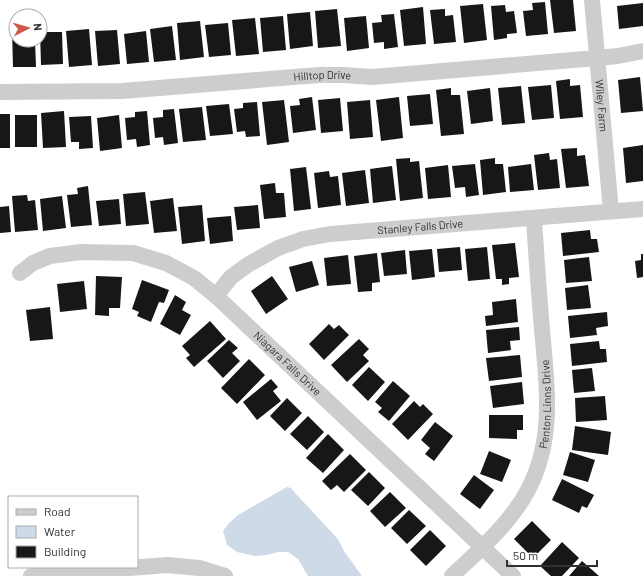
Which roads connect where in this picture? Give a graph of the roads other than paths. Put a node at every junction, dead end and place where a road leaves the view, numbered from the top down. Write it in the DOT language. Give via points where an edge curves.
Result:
graph roads {
  1 [pos="592,0"];
  2 [pos="643,51"];
  3 [pos="598,58"];
  4 [pos="0,92"];
  5 [pos="643,209"];
  6 [pos="610,211"];
  7 [pos="534,218"];
  8 [pos="20,274"];
  9 [pos="216,296"];
  10 [pos="483,547"];
  11 [pos="130,572"];
  12 [pos="61,575"];
  13 [pos="31,576"];
  14 [pos="225,576"];
  15 [pos="452,576"];
  16 [pos="513,576"];
  1 -- 3 [label="street, Wiley Farm"];
  2 -- 3 [label="street, Hilltop Drive"];
  3 -- 4 [label="street, Hilltop Drive" via="372,77 319,75 122,91"];
  3 -- 6 [label="street, Wiley Farm"];
  5 -- 6 [label="street, Stanley Falls Drive"];
  6 -- 7 [label="street, Stanley Falls Drive"];
  7 -- 9 [label="street, Stanley Falls Drive" via="330,234 303,239 278,248 249,264 230,277"];
  7 -- 10 [label="street, Penton Linns Drive" via="548,399 546,430 540,460 528,490 514,514"];
  8 -- 9 [label="street, Niagara Falls Drive" via="50,256 81,252 133,253 166,263 194,278"];
  9 -- 10 [label="street, Niagara Falls Drive"];
  10 -- 15 [label="street, Penton Linns Drive"];
  10 -- 16 [label="street, Niagara Falls Drive"];
  11 -- 12 [label="street"];
  11 -- 14 [label="street" via="167,565 200,568"];
  12 -- 13 [label="street"];
}
